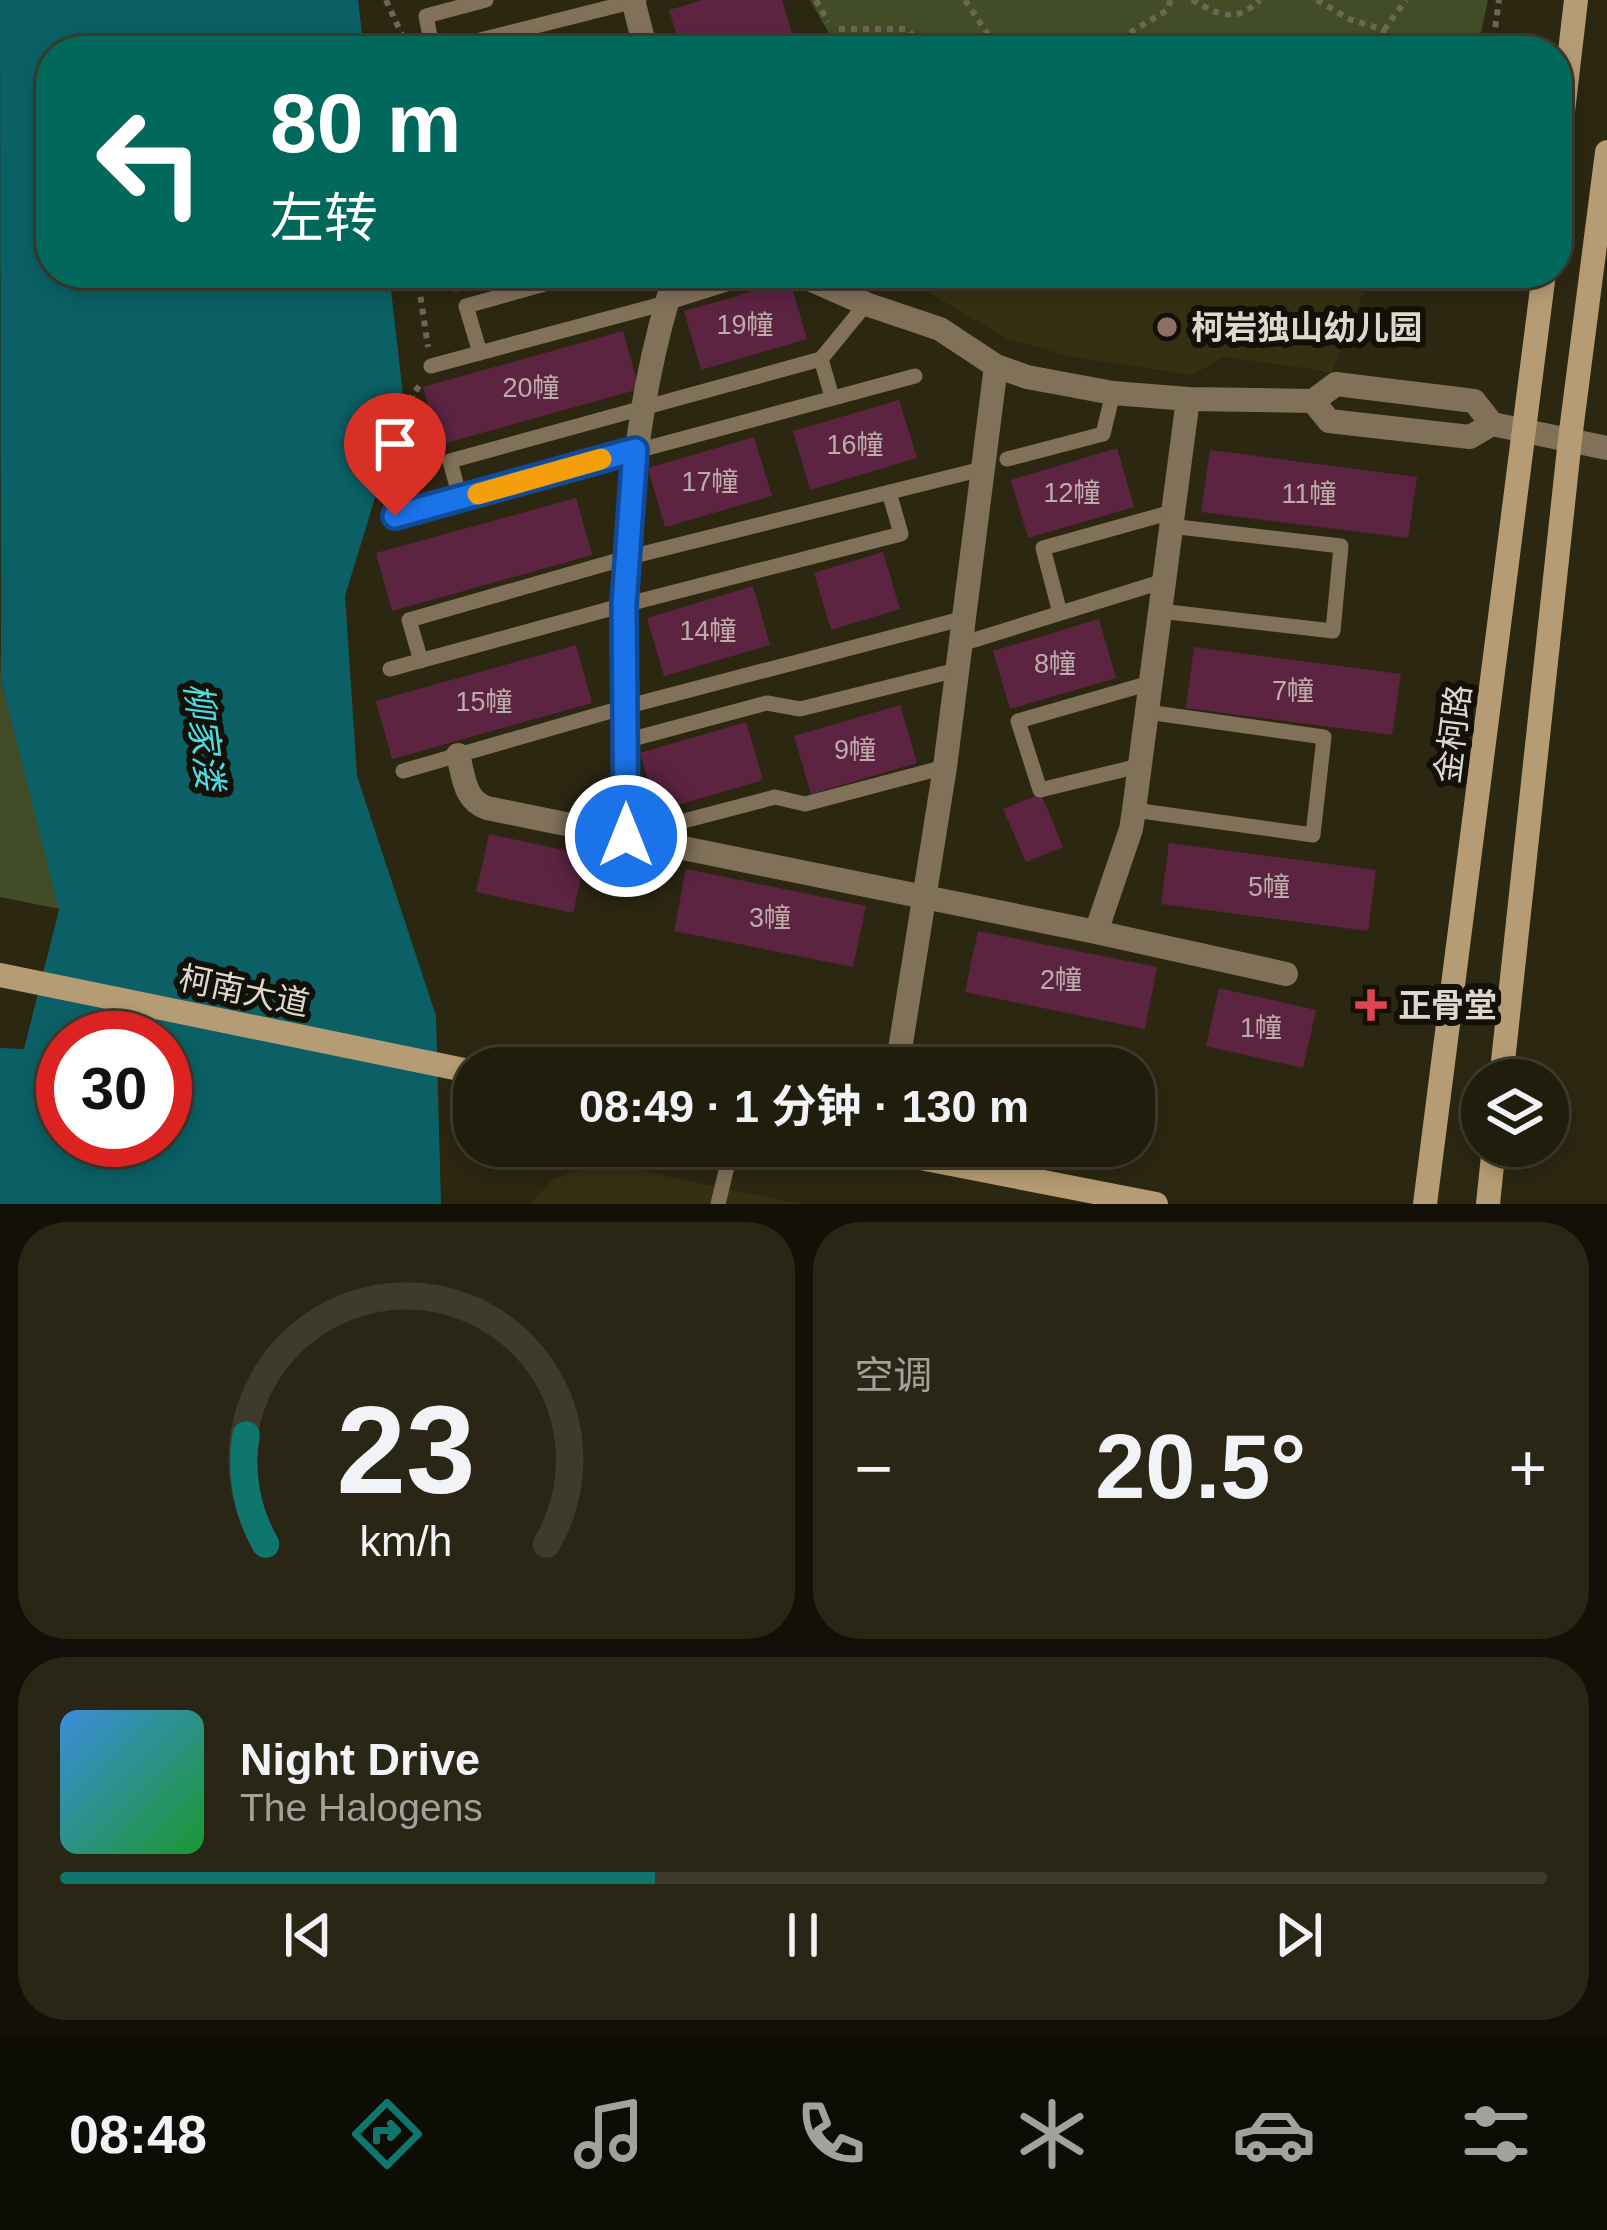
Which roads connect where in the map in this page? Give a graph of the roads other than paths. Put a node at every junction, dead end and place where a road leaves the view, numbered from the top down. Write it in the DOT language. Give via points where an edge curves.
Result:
graph roads {
  1 [pos="486,0"];
  2 [pos="1576,0"];
  3 [pos="635,1"];
  4 [pos="431,36"];
  5 [pos="495,36"];
  6 [pos="643,36"];
  7 [pos="1572,36"];
  8 [pos="1607,152"];
  9 [pos="529,288"];
  10 [pos="671,288"];
  11 [pos="714,288"];
  12 [pos="830,288"];
  13 [pos="1542,288"];
  14 [pos="666,303"];
  15 [pos="866,304"];
  16 [pos="480,352"];
  17 [pos="820,358"];
  18 [pos="431,366"];
  19 [pos="996,366"];
  20 [pos="915,376"];
  21 [pos="1113,393"];
  22 [pos="832,397"];
  23 [pos="1188,399"];
  24 [pos="1313,401"];
  25 [pos="640,410"];
  26 [pos="1492,424"];
  27 [pos="1525,430"];
  28 [pos="1570,439"];
  29 [pos="1607,448"];
  30 [pos="635,450"];
  31 [pos="1007,459"];
  32 [pos="982,469"];
  33 [pos="889,492"];
  34 [pos="460,499"];
  35 [pos="395,516"];
  36 [pos="1171,519"];
  37 [pos="626,558"];
  38 [pos="1164,581"];
  39 [pos="624,604"];
  40 [pos="1160,610"];
  41 [pos="1060,613"];
  42 [pos="965,618"];
  43 [pos="959,657"];
  44 [pos="421,661"];
  45 [pos="390,670"];
  46 [pos="1150,683"];
  47 [pos="625,707"];
  48 [pos="1147,712"];
  49 [pos="626,741"];
  50 [pos="458,755"];
  51 [pos="1139,766"];
  52 [pos="944,767"];
  53 [pos="403,771"];
  54 [pos="1135,810"];
  55 [pos="626,836"];
  56 [pos="925,898"];
  57 [pos="1096,932"];
  58 [pos="1286,974"];
  59 [pos="0,975"];
  60 [pos="900,1047"];
  61 [pos="1503,1059"];
  62 [pos="453,1068"];
  63 [pos="727,1167"];
  64 [pos="974,1167"];
  65 [pos="1491,1167"];
  66 [pos="718,1204"];
  67 [pos="1156,1204"];
  68 [pos="1425,1204"];
  69 [pos="1487,1204"];
  1 -- 4 [label="lane" via="426,16"];
  2 -- 7 [label="main road"];
  3 -- 5 [label="lane"];
  3 -- 6 [label="street"];
  8 -- 28 [label="main road"];
  9 -- 16 [label="lane" via="466,305"];
  10 -- 14 [label="street"];
  11 -- 14 [label="lane"];
  12 -- 15 [label="street"];
  13 -- 27 [label="main road, 金柯路"];
  14 -- 16 [label="lane"];
  14 -- 25 [label="street"];
  15 -- 17 [label="lane"];
  15 -- 19 [label="street" via="940,329"];
  16 -- 18 [label="lane"];
  17 -- 22 [label="lane"];
  17 -- 25 [label="lane"];
  19 -- 21 [label="street"];
  19 -- 32 [label="street"];
  20 -- 22 [label="lane"];
  21 -- 23 [label="street"];
  21 -- 31 [label="lane" via="1103,434"];
  22 -- 30 [label="lane"];
  23 -- 24 [label="street"];
  23 -- 36 [label="street"];
  24 -- 26 [label="street" via="1329,421 1470,437"];
  24 -- 26 [label="street" via="1336,384 1474,401"];
  25 -- 30 [label="street"];
  25 -- 34 [label="lane" via="450,461"];
  26 -- 27 [label="street"];
  27 -- 28 [label="street"];
  27 -- 68 [label="main road, 金柯路"];
  28 -- 29 [label="street"];
  28 -- 61 [label="main road"];
  30 -- 34 [label="lane"];
  30 -- 37 [label="street"];
  32 -- 33 [label="lane"];
  32 -- 42 [label="street"];
  33 -- 37 [label="lane"];
  33 -- 39 [label="lane" via="901,534"];
  34 -- 35 [label="lane"];
  36 -- 38 [label="street"];
  36 -- 40 [label="lane" via="1341,546 1333,632"];
  36 -- 41 [label="lane" via="1042,548"];
  37 -- 39 [label="street"];
  37 -- 44 [label="lane" via="409,620"];
  38 -- 40 [label="street"];
  38 -- 41 [label="lane"];
  39 -- 44 [label="lane"];
  39 -- 47 [label="street"];
  40 -- 46 [label="street"];
  41 -- 43 [label="lane"];
  42 -- 43 [label="street"];
  42 -- 47 [label="lane"];
  43 -- 49 [label="lane" via="800,709 767,703"];
  43 -- 52 [label="street"];
  44 -- 45 [label="lane"];
  46 -- 48 [label="street"];
  46 -- 51 [label="lane" via="1018,721 1040,790"];
  47 -- 49 [label="street"];
  47 -- 50 [label="lane"];
  48 -- 51 [label="street"];
  48 -- 54 [label="lane" via="1324,736 1313,835"];
  49 -- 55 [label="street"];
  50 -- 53 [label="lane"];
  50 -- 55 [label="street" via="475,804"];
  51 -- 54 [label="street"];
  52 -- 55 [label="lane" via="805,804 775,797"];
  52 -- 56 [label="street"];
  54 -- 57 [label="street"];
  55 -- 56 [label="street"];
  56 -- 57 [label="street"];
  56 -- 60 [label="street"];
  57 -- 58 [label="street"];
  59 -- 62 [label="main road, 柯南大道"];
  63 -- 66 [label="lane"];
  64 -- 67 [label="main road"];
  65 -- 69 [label="main road"];
}
